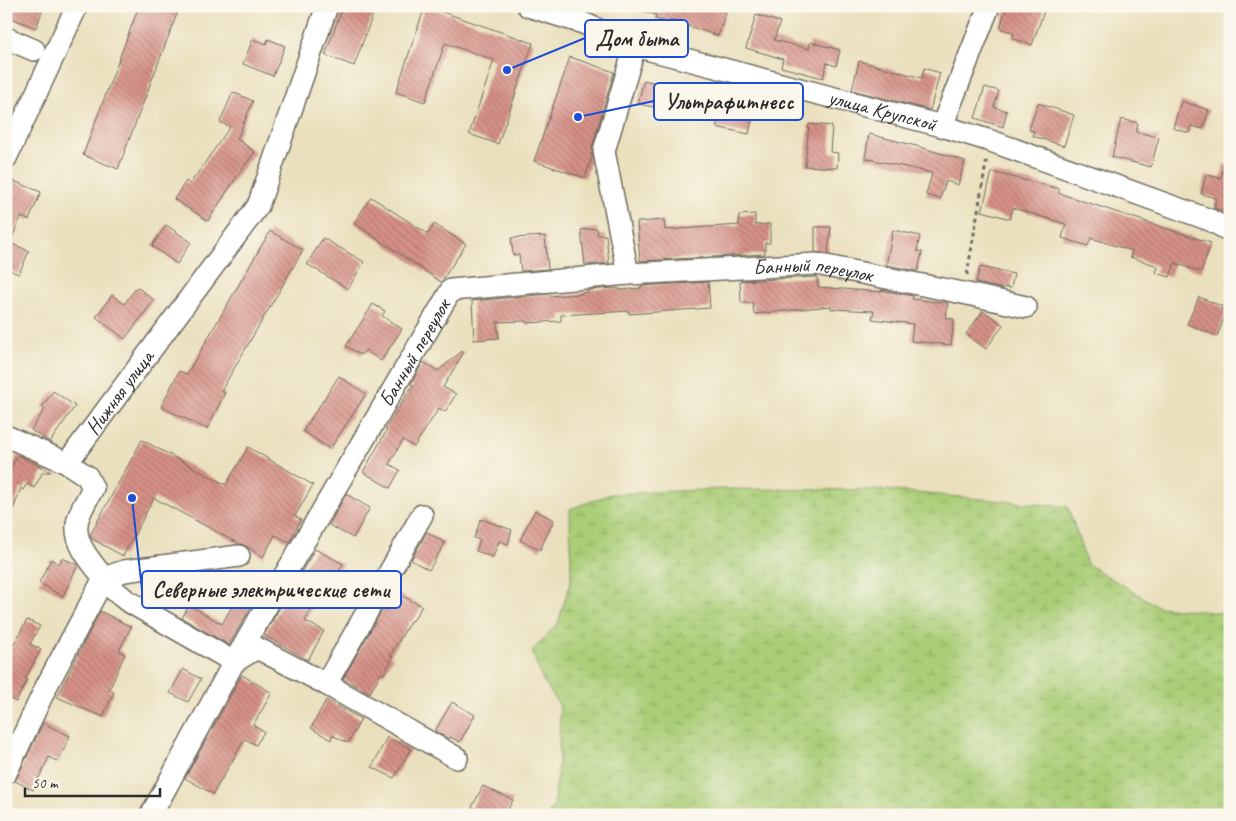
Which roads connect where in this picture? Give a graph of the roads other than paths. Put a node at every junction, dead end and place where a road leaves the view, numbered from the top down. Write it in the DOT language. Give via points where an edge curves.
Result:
graph roads {
  1 [pos="77,6"];
  2 [pos="327,6"];
  3 [pos="528,6"];
  4 [pos="989,6"];
  5 [pos="6,38"];
  6 [pos="635,46"];
  7 [pos="34,50"];
  8 [pos="942,126"];
  9 [pos="6,158"];
  10 [pos="1230,231"];
  11 [pos="628,274"];
  12 [pos="1026,307"];
  13 [pos="6,436"];
  14 [pos="67,462"];
  15 [pos="422,515"];
  16 [pos="239,556"];
  17 [pos="104,578"];
  18 [pos="234,662"];
  19 [pos="326,684"];
  20 [pos="457,758"];
  21 [pos="6,773"];
  22 [pos="151,815"];
  1 -- 9 [label="street"];
  2 -- 14 [label="street, Нижняя улица" via="258,206"];
  3 -- 6 [label="street, улица Крупской" via="583,23"];
  4 -- 8 [label="street"];
  5 -- 7 [label="street"];
  6 -- 8 [label="street, улица Крупской"];
  6 -- 11 [label="street" via="604,151"];
  8 -- 10 [label="street, улица Крупской" via="991,140 1210,220"];
  11 -- 12 [label="street, Банный переулок" via="816,264"];
  11 -- 18 [label="street, Банный переулок" via="451,290"];
  13 -- 14 [label="street"];
  14 -- 17 [label="street" via="87,476 92,488 76,524 78,540"];
  15 -- 19 [label="street"];
  16 -- 17 [label="street" via="124,571"];
  17 -- 18 [label="street" via="126,600"];
  17 -- 21 [label="street" via="46,687"];
  18 -- 19 [label="street" via="257,648"];
  18 -- 22 [label="street, Банный переулок"];
  19 -- 20 [label="street"];
}
